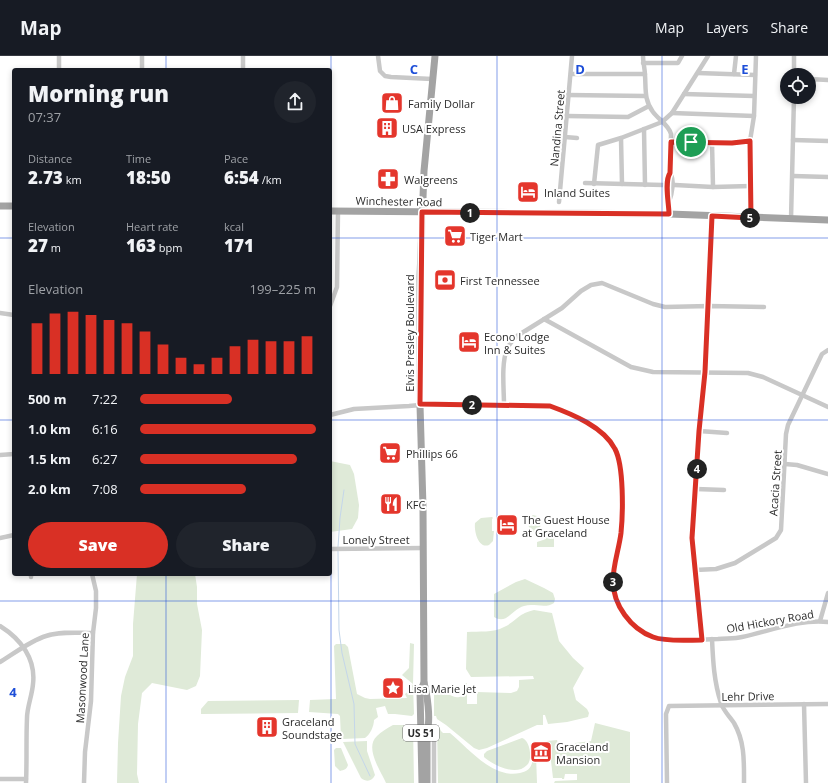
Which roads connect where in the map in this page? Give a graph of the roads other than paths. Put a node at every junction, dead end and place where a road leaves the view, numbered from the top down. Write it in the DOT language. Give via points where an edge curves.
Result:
graph roads {
  1 [pos="59,56"];
  2 [pos="142,56"];
  3 [pos="243,56"];
  4 [pos="378,56"];
  5 [pos="435,56"];
  6 [pos="572,56"];
  7 [pos="643,56"];
  8 [pos="682,56"];
  9 [pos="708,56"];
  10 [pos="736,56"];
  11 [pos="756,56"];
  12 [pos="794,56"];
  13 [pos="643,63"];
  14 [pos="59,68"];
  15 [pos="142,68"];
  16 [pos="243,68"];
  17 [pos="794,68"];
  18 [pos="698,73"];
  19 [pos="570,74"];
  20 [pos="645,74"];
  21 [pos="734,74"];
  22 [pos="755,75"];
  23 [pos="432,79"];
  24 [pos="816,79"];
  25 [pos="828,80"];
  26 [pos="684,94"];
  27 [pos="568,96"];
  28 [pos="645,96"];
  29 [pos="754,96"];
  30 [pos="794,104"];
  31 [pos="649,106"];
  32 [pos="672,114"];
  33 [pos="566,116"];
  34 [pos="754,116"];
  35 [pos="662,122"];
  36 [pos="644,129"];
  37 [pos="565,137"];
  38 [pos="577,138"];
  39 [pos="621,138"];
  40 [pos="793,140"];
  41 [pos="750,141"];
  42 [pos="828,141"];
  43 [pos="671,142"];
  44 [pos="712,142"];
  45 [pos="793,176"];
  46 [pos="828,177"];
  47 [pos="585,184"];
  48 [pos="594,184"];
  49 [pos="622,184"];
  50 [pos="645,185"];
  51 [pos="669,185"];
  52 [pos="751,186"];
  53 [pos="713,187"];
  54 [pos="559,202"];
  55 [pos="0,206"];
  56 [pos="12,206"];
  57 [pos="332,211"];
  58 [pos="338,211"];
  59 [pos="422,212"];
  60 [pos="669,214"];
  61 [pos="712,216"];
  62 [pos="751,218"];
  63 [pos="791,219"];
  64 [pos="828,220"];
  65 [pos="332,301"];
  66 [pos="709,306"];
  67 [pos="764,307"];
  68 [pos="0,314"];
  69 [pos="12,315"];
  70 [pos="544,319"];
  71 [pos="828,350"];
  72 [pos="705,372"];
  73 [pos="803,395"];
  74 [pos="420,404"];
  75 [pos="504,405"];
  76 [pos="828,407"];
  77 [pos="332,414"];
  78 [pos="699,431"];
  79 [pos="727,433"];
  80 [pos="12,454"];
  81 [pos="0,455"];
  82 [pos="785,464"];
  83 [pos="828,474"];
  84 [pos="696,489"];
  85 [pos="724,490"];
  86 [pos="12,535"];
  87 [pos="0,538"];
  88 [pos="423,548"];
  89 [pos="332,549"];
  90 [pos="695,570"];
  91 [pos="92,576"];
  92 [pos="828,593"];
  93 [pos="820,621"];
  94 [pos="828,622"];
  95 [pos="0,626"];
  96 [pos="93,633"];
  97 [pos="712,639"];
  98 [pos="702,640"];
  99 [pos="23,648"];
  100 [pos="0,662"];
  101 [pos="424,683"];
  102 [pos="804,704"];
  103 [pos="828,704"];
  104 [pos="721,705"];
  105 [pos="428,727"];
  106 [pos="0,779"];
  107 [pos="26,781"];
  108 [pos="84,783"];
  109 [pos="422,783"];
  110 [pos="427,783"];
  111 [pos="434,783"];
  112 [pos="667,783"];
  113 [pos="744,783"];
  114 [pos="806,783"];
  1 -- 14 [label="street"];
  2 -- 15 [label="street"];
  3 -- 16 [label="street"];
  4 -- 23 [label="street" via="380,71 388,77"];
  5 -- 23 [label="main road, Elvis Presley Boulevard / US 51"];
  6 -- 19 [label="street, Nandina Street"];
  7 -- 13 [label="street"];
  8 -- 13 [label="street" via="678,63"];
  9 -- 18 [label="street"];
  10 -- 21 [label="street"];
  11 -- 22 [label="street"];
  12 -- 17 [label="street"];
  13 -- 20 [label="street"];
  18 -- 21 [label="street"];
  18 -- 26 [label="street"];
  19 -- 20 [label="street"];
  19 -- 27 [label="street, Nandina Street"];
  20 -- 28 [label="street"];
  21 -- 22 [label="street"];
  22 -- 29 [label="street"];
  23 -- 59 [label="main road, Elvis Presley Boulevard / US 51"];
  24 -- 25 [label="street"];
  26 -- 29 [label="street"];
  26 -- 32 [label="street"];
  27 -- 28 [label="street"];
  27 -- 33 [label="street, Nandina Street"];
  28 -- 31 [label="street"];
  29 -- 34 [label="street"];
  30 -- 40 [label="street"];
  31 -- 33 [label="street" via="628,117"];
  31 -- 35 [label="street"];
  32 -- 34 [label="street"];
  32 -- 35 [label="street"];
  33 -- 37 [label="street, Nandina Street"];
  34 -- 41 [label="street"];
  35 -- 36 [label="street"];
  35 -- 43 [label="street" via="670,131"];
  36 -- 39 [label="street"];
  36 -- 50 [label="street"];
  37 -- 38 [label="street"];
  37 -- 54 [label="street, Nandina Street"];
  39 -- 48 [label="street" via="598,146"];
  39 -- 49 [label="street"];
  40 -- 42 [label="street"];
  40 -- 45 [label="street"];
  41 -- 44 [label="street"];
  41 -- 52 [label="street"];
  43 -- 44 [label="street"];
  43 -- 51 [label="street" via="672,176"];
  44 -- 53 [label="street"];
  45 -- 46 [label="street"];
  45 -- 63 [label="street"];
  47 -- 48 [label="street"];
  48 -- 49 [label="street"];
  49 -- 50 [label="street"];
  50 -- 51 [label="street"];
  51 -- 53 [label="street"];
  51 -- 60 [label="street" via="672,194"];
  52 -- 53 [label="street"];
  52 -- 62 [label="street"];
  55 -- 56 [label="main road"];
  57 -- 58 [label="main road, Winchester Road"];
  58 -- 59 [label="main road, Winchester Road"];
  58 -- 65 [label="street" via="337,287"];
  59 -- 60 [label="main road, Winchester Road"];
  59 -- 74 [label="main road, Elvis Presley Boulevard / US 51"];
  60 -- 61 [label="main road, Winchester Road"];
  61 -- 62 [label="main road, Winchester Road"];
  61 -- 66 [label="street"];
  62 -- 63 [label="main road, Winchester Road"];
  63 -- 64 [label="main road, Winchester Road"];
  66 -- 67 [label="street"];
  66 -- 70 [label="street" via="665,307 602,284 591,284"];
  66 -- 72 [label="street"];
  68 -- 69 [label="street"];
  70 -- 72 [label="street" via="630,366 653,372"];
  70 -- 75 [label="street" via="517,336 508,347 504,361"];
  71 -- 73 [label="street, Acacia Street" via="822,354"];
  72 -- 73 [label="street" via="748,373"];
  72 -- 78 [label="street"];
  73 -- 76 [label="street"];
  73 -- 82 [label="street, Acacia Street" via="788,425"];
  74 -- 75 [label="street, Old Hickory Road"];
  74 -- 77 [label="street, Old Hickory Road" via="354,409"];
  74 -- 88 [label="main road, Elvis Presley Boulevard / US 51"];
  75 -- 98 [label="street, Old Hickory Road" via="550,406 568,412 596,427 608,439 615,448 620,462 622,485 620,534 613,583 616,599 626,618 640,631 654,638"];
  78 -- 79 [label="street"];
  78 -- 84 [label="street"];
  80 -- 81 [label="street"];
  82 -- 83 [label="street"];
  82 -- 90 [label="street, Acacia Street" via="781,530 776,538 735,563"];
  84 -- 85 [label="street"];
  84 -- 90 [label="street" via="692,538"];
  86 -- 87 [label="street"];
  88 -- 89 [label="street, Lonely Street"];
  88 -- 101 [label="main road, Elvis Presley Boulevard / US 51"];
  90 -- 98 [label="street"];
  91 -- 96 [label="street, Masonwood Lane" via="96,592"];
  92 -- 93 [label="street"];
  93 -- 94 [label="street, Old Hickory Road"];
  93 -- 97 [label="street, Old Hickory Road" via="740,638"];
  95 -- 99 [label="street"];
  96 -- 99 [label="street" via="60,633 46,636"];
  96 -- 108 [label="street, Masonwood Lane" via="92,701 85,752"];
  97 -- 98 [label="street, Old Hickory Road"];
  97 -- 104 [label="street" via="715,684"];
  99 -- 100 [label="street"];
  99 -- 107 [label="street" via="31,661 34,673 27,716"];
  101 -- 105 [label="main road, Elvis Presley Boulevard / US 51" via="427,692"];
  101 -- 109 [label="main road, Elvis Presley Boulevard / US 51" via="420,691"];
  102 -- 103 [label="street, Lehr Drive"];
  102 -- 104 [label="street, Lehr Drive"];
  102 -- 114 [label="street"];
  104 -- 112 [label="street, Lehr Drive" via="669,706 666,714"];
  104 -- 113 [label="street" via="741,739"];
  105 -- 110 [label="main road, Elvis Presley Boulevard / US 51"];
  105 -- 111 [label="street" via="434,738"];
  106 -- 107 [label="street"];
}
